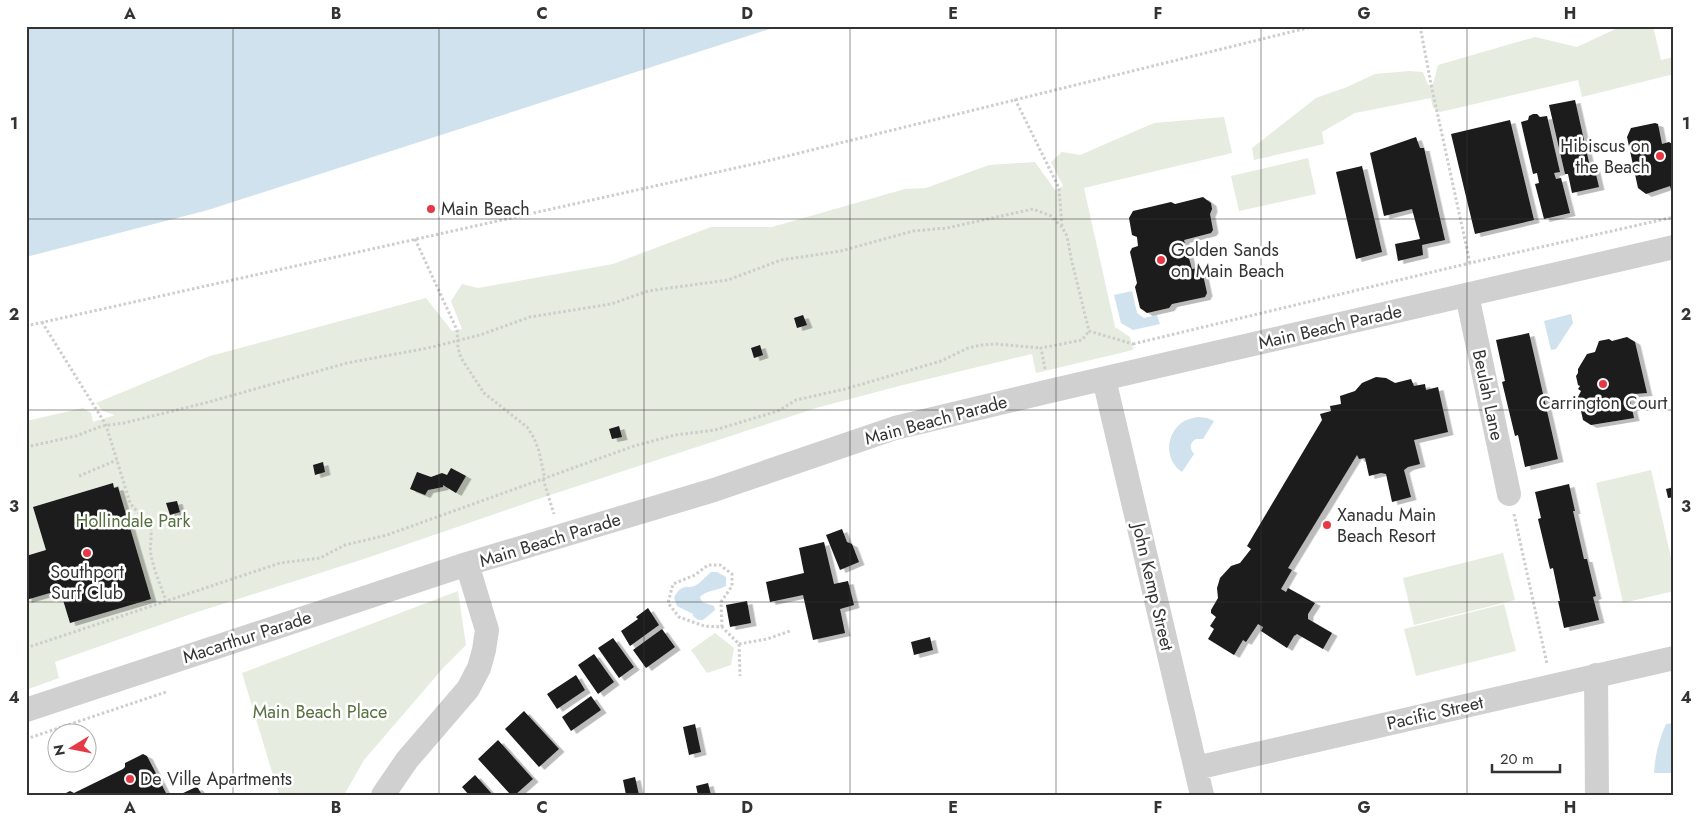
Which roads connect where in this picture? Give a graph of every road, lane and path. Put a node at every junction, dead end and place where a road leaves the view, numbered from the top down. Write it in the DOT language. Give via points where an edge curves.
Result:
graph roads {
  1 [pos="1315,26"];
  2 [pos="1420,26"];
  3 [pos="1015,99"];
  4 [pos="1674,217"];
  5 [pos="1062,227"];
  6 [pos="415,239"];
  7 [pos="1674,247"];
  8 [pos="1470,263"];
  9 [pos="1467,295"];
  10 [pos="42,322"];
  11 [pos="26,326"];
  12 [pos="1089,331"];
  13 [pos="458,340"];
  14 [pos="1133,344"];
  15 [pos="1041,348"];
  16 [pos="1045,370"];
  17 [pos="1140,370"];
  18 [pos="1104,379"];
  19 [pos="106,426"];
  20 [pos="26,447"];
  21 [pos="117,460"];
  22 [pos="79,476"];
  23 [pos="544,479"];
  24 [pos="1509,494"];
  25 [pos="561,536"];
  26 [pos="467,564"];
  27 [pos="166,601"];
  28 [pos="722,627"];
  29 [pos="790,631"];
  30 [pos="739,644"];
  31 [pos="26,648"];
  32 [pos="1674,658"];
  33 [pos="740,676"];
  34 [pos="1596,676"];
  35 [pos="1552,686"];
  36 [pos="166,692"];
  37 [pos="26,710"];
  38 [pos="26,739"];
  39 [pos="1196,768"];
  40 [pos="384,795"];
  41 [pos="1202,795"];
  42 [pos="1597,795"];
  1 -- 3 [label="path"];
  2 -- 8 [label="path"];
  3 -- 5 [label="path" via="1059,188"];
  3 -- 6 [label="path" via="767,161"];
  4 -- 8 [label="path"];
  5 -- 12 [label="path" via="1067,236"];
  5 -- 13 [label="path" via="1051,216 1033,209 947,228 913,231 841,251 781,260 728,280 648,291 611,304 530,317"];
  6 -- 10 [label="path"];
  6 -- 13 [label="path" via="457,330"];
  7 -- 9 [label="street, Main Beach Parade"];
  8 -- 14 [label="path"];
  9 -- 17 [label="street, Main Beach Parade"];
  9 -- 24 [label="street, Beulah Lane"];
  10 -- 11 [label="path"];
  10 -- 19 [label="path"];
  12 -- 14 [label="path"];
  12 -- 15 [label="path" via="1082,340"];
  13 -- 19 [label="path" via="347,363 166,413"];
  13 -- 23 [label="path" via="461,358 484,393 527,427 539,452"];
  14 -- 17 [label="path"];
  15 -- 16 [label="path"];
  15 -- 23 [label="path" via="996,344 968,348 941,361 796,400 778,411 715,430 634,446"];
  17 -- 18 [label="street, Main Beach Parade"];
  18 -- 25 [label="street, Main Beach Parade" via="895,428 714,490"];
  18 -- 39 [label="street, John Kemp Street"];
  19 -- 20 [label="path"];
  19 -- 21 [label="path"];
  21 -- 22 [label="path"];
  21 -- 27 [label="path" via="130,503 150,527 150,553"];
  23 -- 25 [label="path"];
  23 -- 27 [label="path" via="387,536 345,545 320,558 280,563"];
  24 -- 35 [label="path"];
  25 -- 26 [label="street, Main Beach Parade"];
  26 -- 37 [label="street, Macarthur Parade"];
  26 -- 40 [label="street, Main Beach Parade" via="487,630 479,668 468,689 407,760"];
  27 -- 31 [label="path"];
  28 -- 28 [label="path" via="704,626 679,618 668,603 673,584 695,575 708,565 720,565 732,574 732,586 721,602"];
  28 -- 30 [label="path"];
  29 -- 30 [label="path"];
  30 -- 33 [label="path"];
  32 -- 34 [label="street, Pacific Street"];
  34 -- 35 [label="street, Pacific Street"];
  34 -- 42 [label="street"];
  35 -- 39 [label="street, Pacific Street"];
  36 -- 38 [label="path"];
  39 -- 41 [label="street, John Kemp Street"];
}
